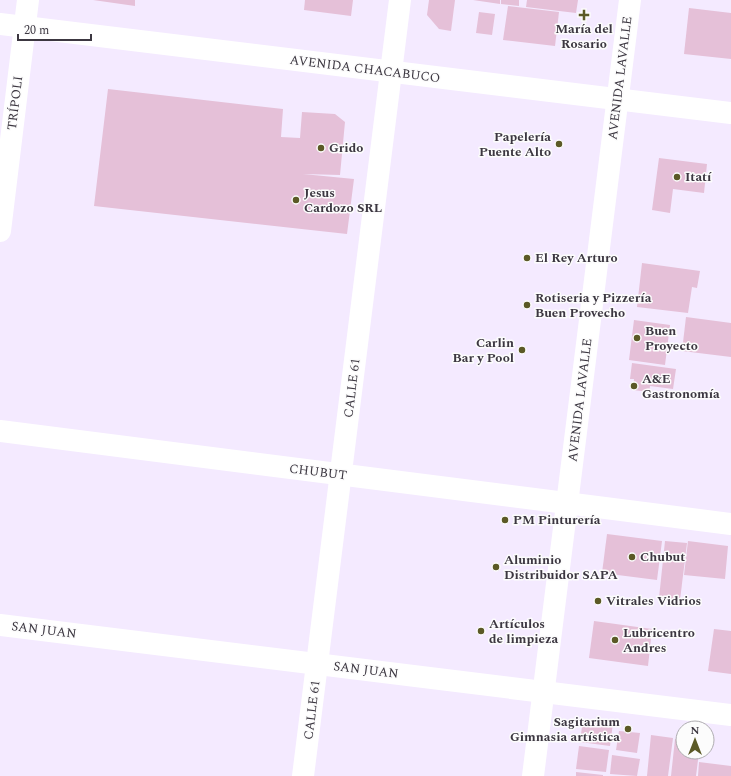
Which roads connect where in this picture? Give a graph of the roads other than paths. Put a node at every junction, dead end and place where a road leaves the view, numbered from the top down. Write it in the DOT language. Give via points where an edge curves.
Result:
graph roads {
  1 [pos="28,0"];
  2 [pos="400,0"];
  3 [pos="630,0"];
  4 [pos="0,24"];
  5 [pos="24,27"];
  6 [pos="391,72"];
  7 [pos="617,100"];
  8 [pos="731,113"];
  9 [pos="0,231"];
  10 [pos="0,431"];
  11 [pos="341,475"];
  12 [pos="567,504"];
  13 [pos="731,524"];
  14 [pos="0,625"];
  15 [pos="317,664"];
  16 [pos="544,692"];
  17 [pos="731,715"];
  18 [pos="303,776"];
  19 [pos="533,776"];
  1 -- 5 [label="street, TRÍPOLI"];
  2 -- 6 [label="street, CALLE 61"];
  3 -- 7 [label="street, AVENIDA LAVALLE"];
  4 -- 5 [label="street, AVENIDA CHACABUCO"];
  5 -- 6 [label="street, AVENIDA CHACABUCO"];
  5 -- 9 [label="street, TRÍPOLI"];
  6 -- 7 [label="street, AVENIDA CHACABUCO"];
  6 -- 11 [label="street, CALLE 61"];
  7 -- 8 [label="street, AVENIDA CHACABUCO"];
  7 -- 12 [label="street, AVENIDA LAVALLE"];
  10 -- 11 [label="street, CHUBUT"];
  11 -- 12 [label="street, CHUBUT"];
  11 -- 15 [label="street, CALLE 61"];
  12 -- 13 [label="street, CHUBUT"];
  12 -- 16 [label="street, AVENIDA LAVALLE"];
  14 -- 15 [label="street, SAN JUAN"];
  15 -- 16 [label="street, SAN JUAN"];
  15 -- 18 [label="street, CALLE 61"];
  16 -- 17 [label="street, SAN JUAN"];
  16 -- 19 [label="street, AVENIDA LAVALLE"];
}
